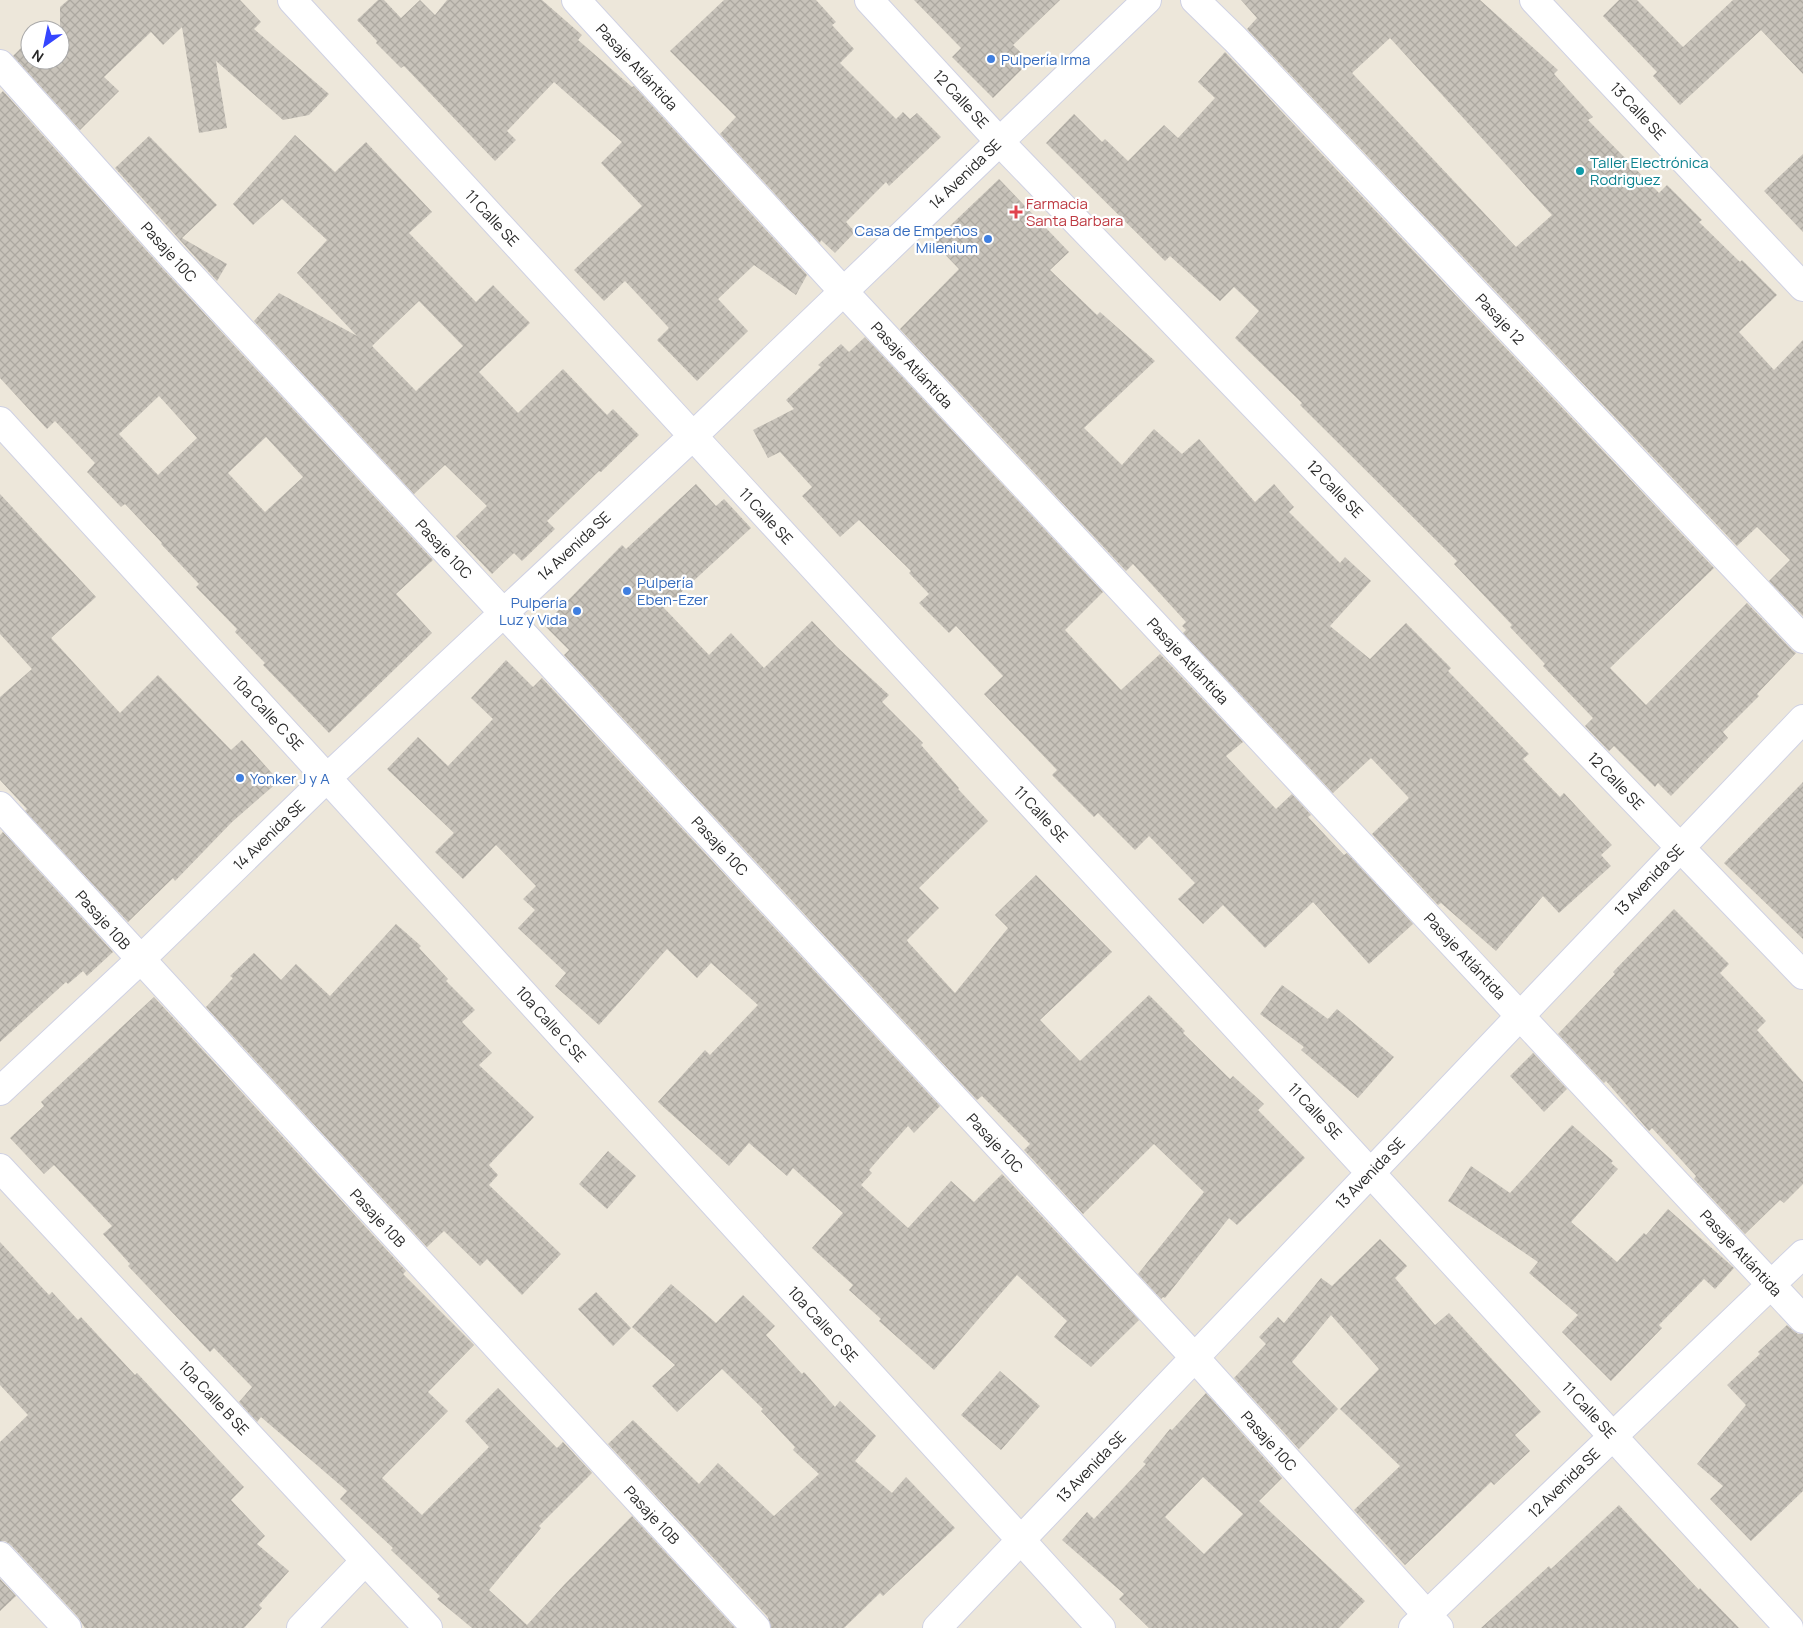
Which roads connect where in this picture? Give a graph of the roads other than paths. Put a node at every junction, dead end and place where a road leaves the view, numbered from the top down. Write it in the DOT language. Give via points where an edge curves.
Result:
graph roads {
  1 [pos="292,0"];
  2 [pos="576,0"];
  3 [pos="869,0"];
  4 [pos="1147,0"];
  5 [pos="1195,0"];
  6 [pos="1534,0"];
  7 [pos="0,64"];
  8 [pos="999,141"];
  9 [pos="1803,287"];
  10 [pos="843,292"];
  11 [pos="0,421"];
  12 [pos="693,436"];
  13 [pos="503,612"];
  14 [pos="1803,639"];
  15 [pos="1803,719"];
  16 [pos="327,778"];
  17 [pos="0,806"];
  18 [pos="1680,848"];
  19 [pos="140,960"];
  20 [pos="1803,975"];
  21 [pos="1520,1016"];
  22 [pos="0,1091"];
  23 [pos="0,1168"];
  24 [pos="1371,1172"];
  25 [pos="1803,1254"];
  26 [pos="1771,1285"];
  27 [pos="1803,1319"];
  28 [pos="1194,1358"];
  29 [pos="1613,1436"];
  30 [pos="1020,1541"];
  31 [pos="0,1556"];
  32 [pos="365,1561"];
  33 [pos="1426,1624"];
  34 [pos="67,1628"];
  35 [pos="301,1628"];
  36 [pos="428,1628"];
  37 [pos="756,1628"];
  38 [pos="937,1628"];
  39 [pos="1100,1628"];
  40 [pos="1789,1628"];
  1 -- 12 [label="street, 11 Calle SE"];
  2 -- 10 [label="street, Pasaje Atlántida"];
  3 -- 8 [label="street, 12 Calle SE"];
  4 -- 8 [label="street, 14 Avenida SE"];
  5 -- 14 [label="street, Pasaje 12"];
  6 -- 9 [label="street, 13 Calle SE"];
  7 -- 13 [label="street, Pasaje 10C" via="175,259"];
  8 -- 10 [label="street, 14 Avenida SE"];
  8 -- 18 [label="street, 12 Calle SE"];
  10 -- 12 [label="street, 14 Avenida SE"];
  10 -- 21 [label="street, Pasaje Atlántida"];
  11 -- 16 [label="street, 10a Calle C SE"];
  12 -- 13 [label="street, 14 Avenida SE"];
  12 -- 24 [label="street, 11 Calle SE"];
  13 -- 16 [label="street, 14 Avenida SE"];
  13 -- 28 [label="street, Pasaje 10C"];
  15 -- 18 [label="street, 13 Avenida SE"];
  16 -- 19 [label="street, 14 Avenida SE"];
  16 -- 30 [label="street, 10a Calle C SE"];
  17 -- 19 [label="street, Pasaje 10B"];
  18 -- 20 [label="street, 12 Calle SE"];
  18 -- 21 [label="street, 13 Avenida SE"];
  19 -- 22 [label="street, 14 Avenida SE"];
  19 -- 37 [label="street, Pasaje 10B"];
  21 -- 24 [label="street, 13 Avenida SE"];
  21 -- 26 [label="street, Pasaje Atlántida"];
  23 -- 32 [label="street, 10a Calle B SE"];
  24 -- 28 [label="street, 13 Avenida SE"];
  24 -- 29 [label="street, 11 Calle SE"];
  25 -- 26 [label="street, 12 Avenida SE"];
  26 -- 27 [label="street, Pasaje Atlántida"];
  26 -- 29 [label="street, 12 Avenida SE"];
  28 -- 30 [label="street, 13 Avenida SE"];
  28 -- 33 [label="street, Pasaje 10C"];
  29 -- 33 [label="street, 12 Avenida SE"];
  29 -- 40 [label="street, 11 Calle SE"];
  30 -- 38 [label="street, 13 Avenida SE"];
  30 -- 39 [label="street, 10a Calle C SE"];
  31 -- 34 [label="street"];
  32 -- 35 [label="street"];
  32 -- 36 [label="street, 10a Calle B SE"];
}
